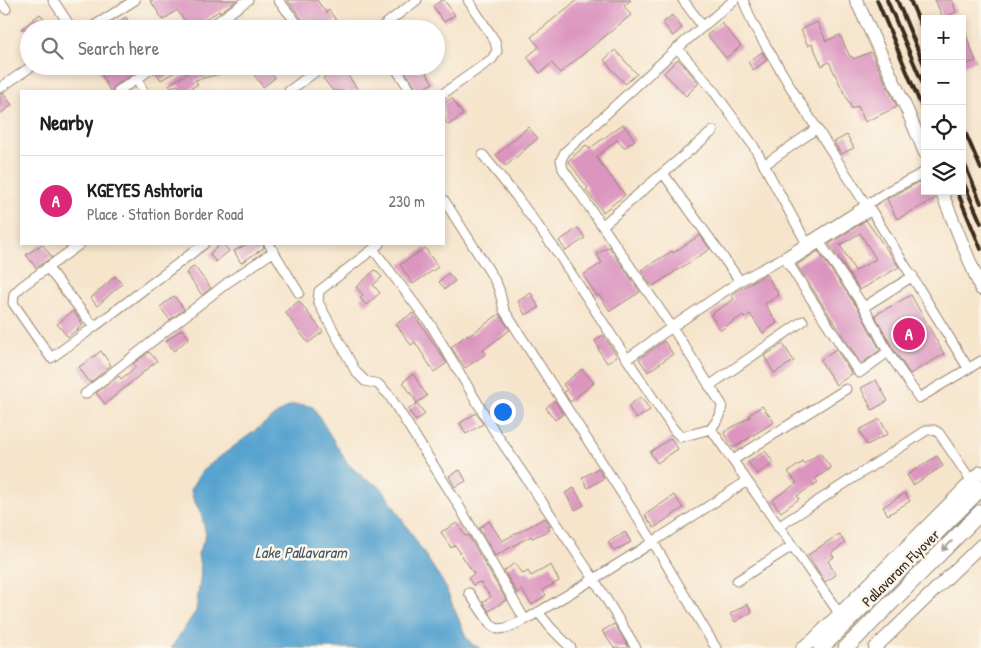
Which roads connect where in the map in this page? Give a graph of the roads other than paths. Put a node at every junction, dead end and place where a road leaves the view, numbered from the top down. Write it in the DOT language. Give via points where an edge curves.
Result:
graph roads {
  1 [pos="53,0"];
  2 [pos="135,0"];
  3 [pos="248,0"];
  4 [pos="278,0"];
  5 [pos="417,0"];
  6 [pos="468,0"];
  7 [pos="684,0"];
  8 [pos="734,0"];
  9 [pos="743,0"];
  10 [pos="856,0"];
  11 [pos="0,1"];
  12 [pos="6,9"];
  13 [pos="66,20"];
  14 [pos="103,20"];
  15 [pos="221,20"];
  16 [pos="295,20"];
  17 [pos="391,20"];
  18 [pos="703,27"];
  19 [pos="677,48"];
  20 [pos="20,74"];
  21 [pos="143,75"];
  22 [pos="311,75"];
  23 [pos="400,75"];
  24 [pos="137,79"];
  25 [pos="0,88"];
  26 [pos="120,90"];
  27 [pos="142,90"];
  28 [pos="290,90"];
  29 [pos="410,90"];
  30 [pos="445,92"];
  31 [pos="816,129"];
  32 [pos="713,131"];
  33 [pos="924,150"];
  34 [pos="483,155"];
  35 [pos="764,165"];
  36 [pos="663,173"];
  37 [pos="921,174"];
  38 [pos="943,195"];
  39 [pos="445,202"];
  40 [pos="866,205"];
  41 [pos="603,225"];
  42 [pos="806,242"];
  43 [pos="820,243"];
  44 [pos="79,245"];
  45 [pos="203,245"];
  46 [pos="376,246"];
  47 [pos="271,248"];
  48 [pos="47,267"];
  49 [pos="913,276"];
  50 [pos="740,281"];
  51 [pos="981,289"];
  52 [pos="299,294"];
  53 [pos="864,307"];
  54 [pos="804,321"];
  55 [pos="94,327"];
  56 [pos="672,327"];
  57 [pos="888,352"];
  58 [pos="627,359"];
  59 [pos="981,361"];
  60 [pos="968,368"];
  61 [pos="709,386"];
  62 [pos="846,389"];
  63 [pos="85,394"];
  64 [pos="711,429"];
  65 [pos="733,460"];
  66 [pos="981,472"];
  67 [pos="747,481"];
  68 [pos="976,485"];
  69 [pos="981,512"];
  70 [pos="778,527"];
  71 [pos="653,542"];
  72 [pos="981,545"];
  73 [pos="792,546"];
  74 [pos="594,579"];
  75 [pos="737,581"];
  76 [pos="469,593"];
  77 [pos="538,612"];
  78 [pos="839,613"];
  79 [pos="525,620"];
  80 [pos="571,648"];
  81 [pos="636,648"];
  82 [pos="716,648"];
  83 [pos="802,648"];
  84 [pos="821,648"];
  85 [pos="846,648"];
  86 [pos="875,648"];
  1 -- 13 [label="street"];
  2 -- 14 [label="street"];
  3 -- 15 [label="street"];
  4 -- 16 [label="street"];
  5 -- 17 [label="street"];
  6 -- 30 [label="street" via="495,41 497,51 492,59"];
  7 -- 18 [label="street"];
  8 -- 18 [label="street"];
  9 -- 31 [label="street" via="753,24"];
  10 -- 33 [label="street"];
  11 -- 12 [label="street"];
  18 -- 19 [label="street"];
  19 -- 35 [label="street" via="710,86"];
  19 -- 41 [label="street" via="565,152 561,160 563,169"];
  20 -- 25 [label="street"];
  21 -- 24 [label="street"];
  22 -- 28 [label="street"];
  23 -- 29 [label="street"];
  24 -- 26 [label="street"];
  24 -- 27 [label="street"];
  31 -- 35 [label="street"];
  31 -- 40 [label="street"];
  32 -- 36 [label="street"];
  34 -- 58 [label="street" via="557,252"];
  35 -- 42 [label="street"];
  36 -- 41 [label="street"];
  36 -- 50 [label="street"];
  37 -- 40 [label="street"];
  38 -- 51 [label="street"];
  39 -- 71 [label="street" via="493,277 504,310"];
  40 -- 42 [label="street"];
  41 -- 56 [label="street"];
  42 -- 50 [label="street"];
  43 -- 49 [label="street" via="871,210"];
  43 -- 53 [label="street"];
  43 -- 57 [label="street" via="788,263 859,373"];
  44 -- 48 [label="street"];
  45 -- 55 [label="street"];
  46 -- 74 [label="street" via="431,325 495,432"];
  46 -- 79 [label="street" via="319,291 318,302 356,372 365,381 378,384 389,395 456,501"];
  47 -- 52 [label="street"];
  47 -- 63 [label="street"];
  48 -- 55 [label="street"];
  48 -- 55 [label="street" via="14,294 13,302 51,358"];
  49 -- 53 [label="street"];
  49 -- 60 [label="street"];
  50 -- 56 [label="street"];
  53 -- 57 [label="street"];
  54 -- 61 [label="street"];
  56 -- 58 [label="street"];
  56 -- 61 [label="street"];
  57 -- 60 [label="street" via="919,398"];
  58 -- 64 [label="street" via="674,430 682,436"];
  59 -- 60 [label="street"];
  61 -- 64 [label="street" via="722,405 720,416"];
  62 -- 65 [label="street"];
  64 -- 65 [label="street"];
  65 -- 67 [label="street"];
  66 -- 68 [label="street"];
  67 -- 70 [label="street"];
  67 -- 71 [label="street"];
  68 -- 70 [label="street" via="939,433 927,430"];
  68 -- 78 [label="street"];
  68 -- 84 [label="main road, Pallavaram Flyover"];
  69 -- 85 [label="main road, Pallavaram Flyover, one-way"];
  70 -- 73 [label="street"];
  71 -- 74 [label="street"];
  71 -- 82 [label="street"];
  72 -- 86 [label="street"];
  73 -- 75 [label="street"];
  73 -- 78 [label="street"];
  74 -- 77 [label="street"];
  74 -- 81 [label="street"];
  76 -- 79 [label="street" via="492,626 498,629"];
  77 -- 79 [label="street"];
  77 -- 80 [label="street"];
  78 -- 83 [label="street"];
}
